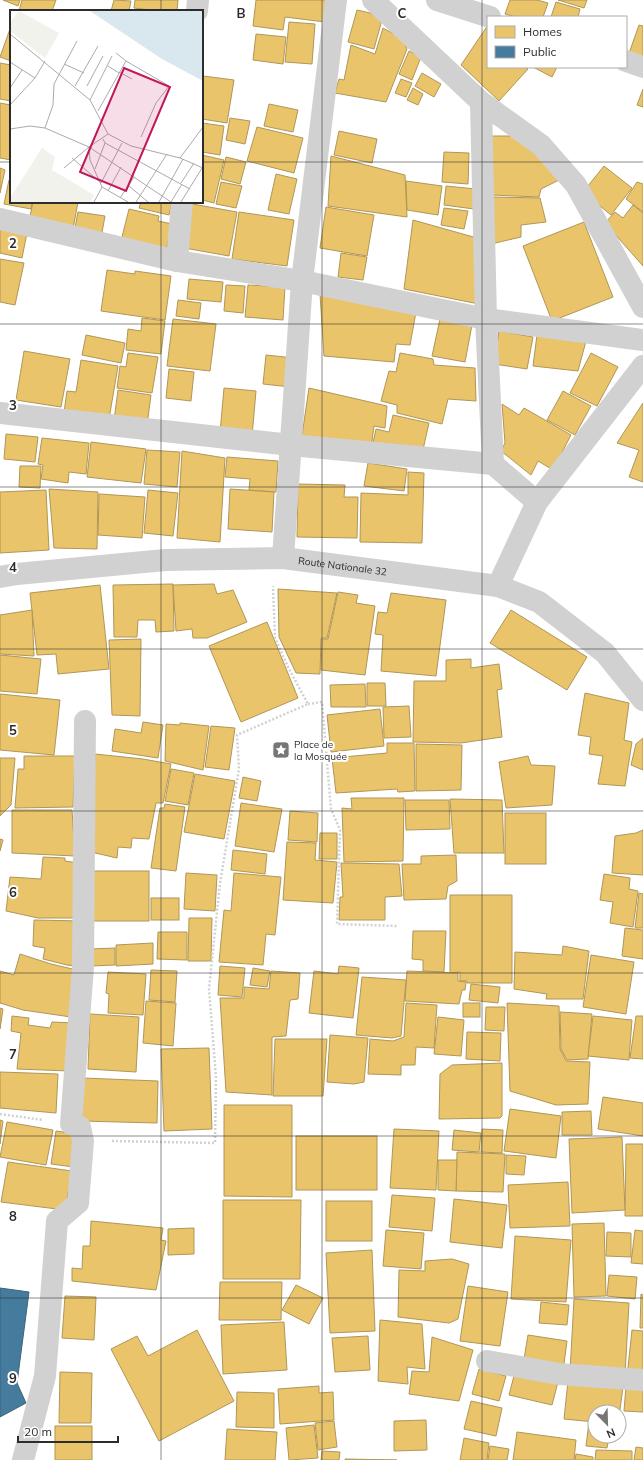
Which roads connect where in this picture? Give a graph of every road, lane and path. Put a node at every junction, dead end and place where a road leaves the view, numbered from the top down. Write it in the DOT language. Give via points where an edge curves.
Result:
graph roads {
  1 [pos="198,0"];
  2 [pos="336,0"];
  3 [pos="373,0"];
  4 [pos="437,0"];
  5 [pos="197,10"];
  6 [pos="487,16"];
  7 [pos="627,61"];
  8 [pos="643,67"];
  9 [pos="481,102"];
  10 [pos="182,203"];
  11 [pos="0,219"];
  12 [pos="177,261"];
  13 [pos="302,280"];
  14 [pos="643,308"];
  15 [pos="486,320"];
  16 [pos="643,340"];
  17 [pos="643,366"];
  18 [pos="0,413"];
  19 [pos="290,445"];
  20 [pos="493,464"];
  21 [pos="537,502"];
  22 [pos="279,558"];
  23 [pos="0,577"];
  24 [pos="498,586"];
  25 [pos="643,700"];
  26 [pos="308,704"];
  27 [pos="84,721"];
  28 [pos="398,926"];
  29 [pos="0,1114"];
  30 [pos="77,1132"];
  31 [pos="487,1361"];
  32 [pos="643,1380"];
  33 [pos="22,1460"];
  1 -- 5 [label="street"];
  2 -- 13 [label="street"];
  3 -- 9 [label="street"];
  4 -- 6 [label="street"];
  7 -- 8 [label="street"];
  9 -- 14 [label="street" via="541,145 576,185"];
  9 -- 15 [label="street"];
  10 -- 12 [label="street"];
  11 -- 12 [label="street"];
  12 -- 13 [label="street"];
  13 -- 15 [label="street"];
  13 -- 19 [label="street"];
  15 -- 16 [label="street"];
  15 -- 20 [label="street"];
  17 -- 21 [label="street"];
  18 -- 19 [label="street"];
  19 -- 20 [label="street"];
  19 -- 22 [label="street"];
  20 -- 21 [label="street"];
  21 -- 24 [label="street"];
  22 -- 23 [label="street, Route Nationale 32" via="165,560"];
  22 -- 24 [label="street, Route Nationale 32"];
  22 -- 26 [label="path" via="273,593 275,638"];
  24 -- 25 [label="street, Route Nationale 32" via="539,602 605,653"];
  26 -- 28 [label="path" via="322,702 331,809 340,830 337,924"];
  26 -- 30 [label="path" via="237,735 238,769 220,883 209,989 216,1078 215,1143"];
  27 -- 30 [label="street" via="83,967"];
  29 -- 30 [label="path"];
  30 -- 33 [label="street" via="78,1203 57,1221 45,1376"];
  31 -- 32 [label="street" via="559,1374"];
}
